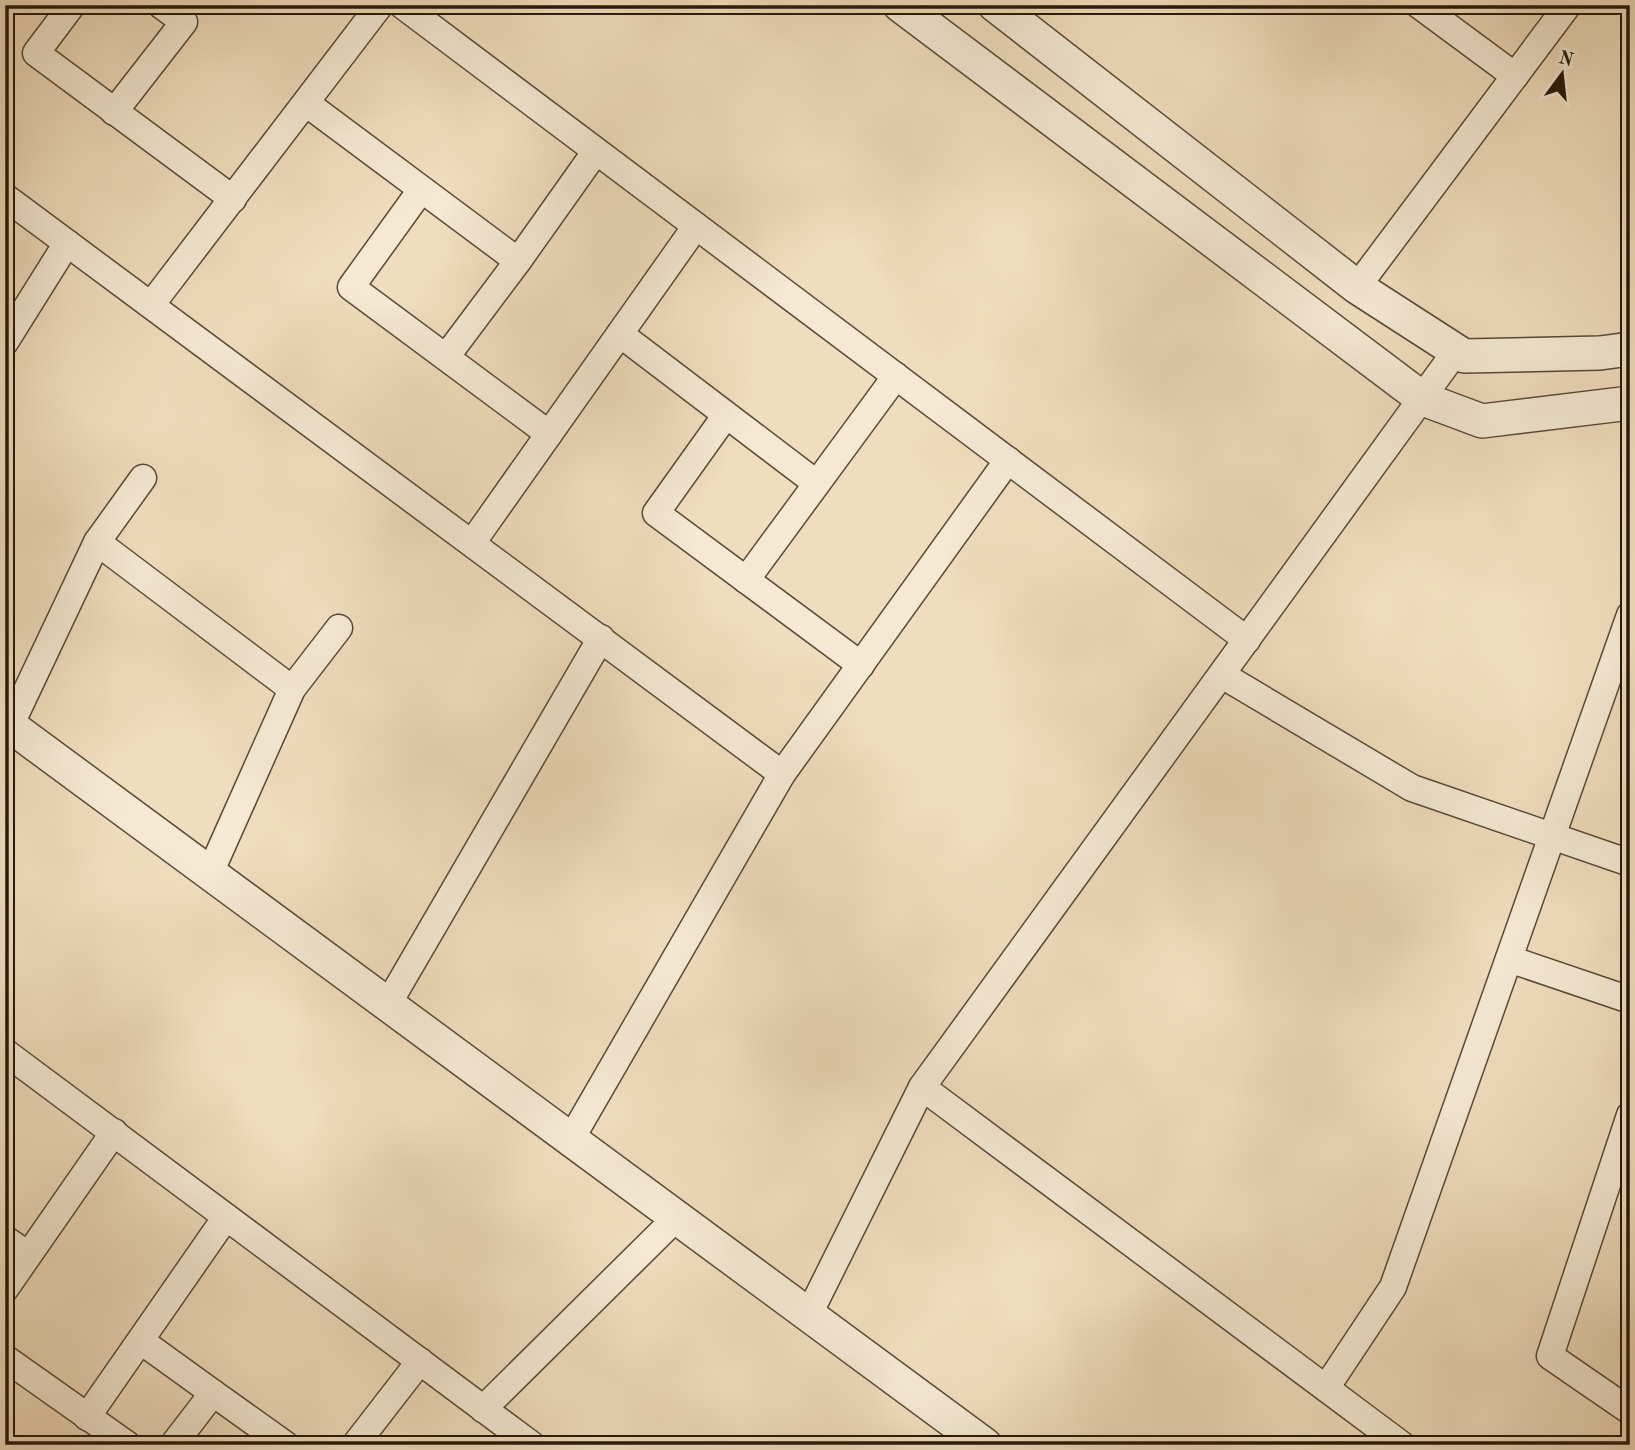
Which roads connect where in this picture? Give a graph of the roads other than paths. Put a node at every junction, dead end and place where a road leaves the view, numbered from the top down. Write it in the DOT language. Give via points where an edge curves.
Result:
graph roads {
  1 [pos="72,5"];
  2 [pos="161,5"];
  3 [pos="380,5"];
  4 [pos="402,5"];
  5 [pos="995,5"];
  6 [pos="1419,5"];
  7 [pos="1568,5"];
  8 [pos="912,9"];
  9 [pos="191,14"];
  10 [pos="1515,76"];
  11 [pos="306,103"];
  12 [pos="114,112"];
  13 [pos="596,151"];
  14 [pos="421,190"];
  15 [pos="5,197"];
  16 [pos="233,199"];
  17 [pos="696,226"];
  18 [pos="67,243"];
  19 [pos="518,261"];
  20 [pos="1357,287"];
  21 [pos="151,305"];
  22 [pos="620,334"];
  23 [pos="5,342"];
  24 [pos="1630,349"];
  25 [pos="1456,351"];
  26 [pos="446,357"];
  27 [pos="896,376"];
  28 [pos="1423,399"];
  29 [pos="1630,402"];
  30 [pos="726,415"];
  31 [pos="549,434"];
  32 [pos="1008,460"];
  33 [pos="143,478"];
  34 [pos="816,483"];
  35 [pos="97,542"];
  36 [pos="472,543"];
  37 [pos="746,580"];
  38 [pos="1630,615"];
  39 [pos="339,628"];
  40 [pos="601,638"];
  41 [pos="1247,640"];
  42 [pos="861,665"];
  43 [pos="1222,675"];
  44 [pos="292,689"];
  45 [pos="8,724"];
  46 [pos="782,774"];
  47 [pos="1552,836"];
  48 [pos="1630,863"];
  49 [pos="210,873"];
  50 [pos="1509,959"];
  51 [pos="1630,1000"];
  52 [pos="388,1004"];
  53 [pos="5,1052"];
  54 [pos="922,1087"];
  55 [pos="1630,1115"];
  56 [pos="114,1132"];
  57 [pos="571,1139"];
  58 [pos="226,1217"];
  59 [pos="677,1217"];
  60 [pos="5,1238"];
  61 [pos="28,1255"];
  62 [pos="5,1289"];
  63 [pos="808,1314"];
  64 [pos="141,1341"];
  65 [pos="5,1357"];
  66 [pos="420,1361"];
  67 [pos="1326,1388"];
  68 [pos="213,1393"];
  69 [pos="483,1409"];
  70 [pos="1630,1411"];
  71 [pos="86,1417"];
  72 [pos="128,1445"];
  73 [pos="173,1445"];
  74 [pos="286,1445"];
  75 [pos="355,1445"];
  76 [pos="531,1445"];
  77 [pos="985,1445"];
  78 [pos="1402,1445"];
  1 -- 12 [label="street" via="36,53"];
  2 -- 9 [label="street"];
  3 -- 11 [label="street"];
  4 -- 13 [label="street"];
  5 -- 20 [label="street"];
  6 -- 10 [label="street"];
  7 -- 10 [label="street"];
  8 -- 28 [label="street"];
  9 -- 12 [label="street"];
  10 -- 20 [label="street"];
  11 -- 14 [label="street"];
  11 -- 16 [label="street"];
  12 -- 16 [label="street"];
  13 -- 17 [label="street"];
  13 -- 19 [label="street"];
  14 -- 19 [label="street"];
  14 -- 26 [label="street" via="351,287"];
  15 -- 18 [label="street"];
  16 -- 21 [label="street"];
  17 -- 22 [label="street"];
  17 -- 27 [label="street"];
  18 -- 21 [label="street"];
  18 -- 23 [label="street"];
  19 -- 26 [label="street"];
  20 -- 25 [label="street"];
  21 -- 36 [label="street"];
  22 -- 30 [label="street"];
  22 -- 31 [label="street"];
  24 -- 25 [label="street" via="1464,356"];
  25 -- 28 [label="street"];
  26 -- 31 [label="street"];
  27 -- 32 [label="street"];
  27 -- 34 [label="street"];
  28 -- 29 [label="street" via="1482,421"];
  28 -- 41 [label="street"];
  30 -- 34 [label="street"];
  30 -- 37 [label="street" via="656,513"];
  31 -- 36 [label="street"];
  32 -- 41 [label="street"];
  32 -- 42 [label="street"];
  33 -- 35 [label="street"];
  34 -- 37 [label="street"];
  35 -- 44 [label="street"];
  35 -- 45 [label="street"];
  36 -- 40 [label="street"];
  37 -- 42 [label="street"];
  38 -- 47 [label="street"];
  39 -- 44 [label="street"];
  40 -- 46 [label="street"];
  40 -- 52 [label="street"];
  41 -- 43 [label="street"];
  42 -- 46 [label="street"];
  43 -- 47 [label="street" via="1412,788"];
  43 -- 54 [label="street"];
  44 -- 49 [label="street"];
  45 -- 49 [label="street"];
  46 -- 57 [label="street"];
  47 -- 48 [label="street"];
  47 -- 50 [label="street"];
  49 -- 52 [label="street"];
  50 -- 51 [label="street"];
  50 -- 67 [label="street" via="1393,1287"];
  52 -- 57 [label="street"];
  53 -- 56 [label="street"];
  54 -- 63 [label="street"];
  54 -- 67 [label="street"];
  55 -- 70 [label="street" via="1550,1356"];
  56 -- 58 [label="street"];
  56 -- 61 [label="street"];
  57 -- 59 [label="street"];
  58 -- 64 [label="street"];
  58 -- 66 [label="street"];
  59 -- 63 [label="street"];
  59 -- 69 [label="street"];
  60 -- 61 [label="street"];
  61 -- 62 [label="street"];
  63 -- 77 [label="street"];
  64 -- 68 [label="street"];
  64 -- 71 [label="street"];
  65 -- 71 [label="street"];
  66 -- 69 [label="street"];
  66 -- 75 [label="street"];
  67 -- 78 [label="street"];
  68 -- 73 [label="street"];
  68 -- 74 [label="street"];
  69 -- 76 [label="street"];
  71 -- 72 [label="street"];
}
